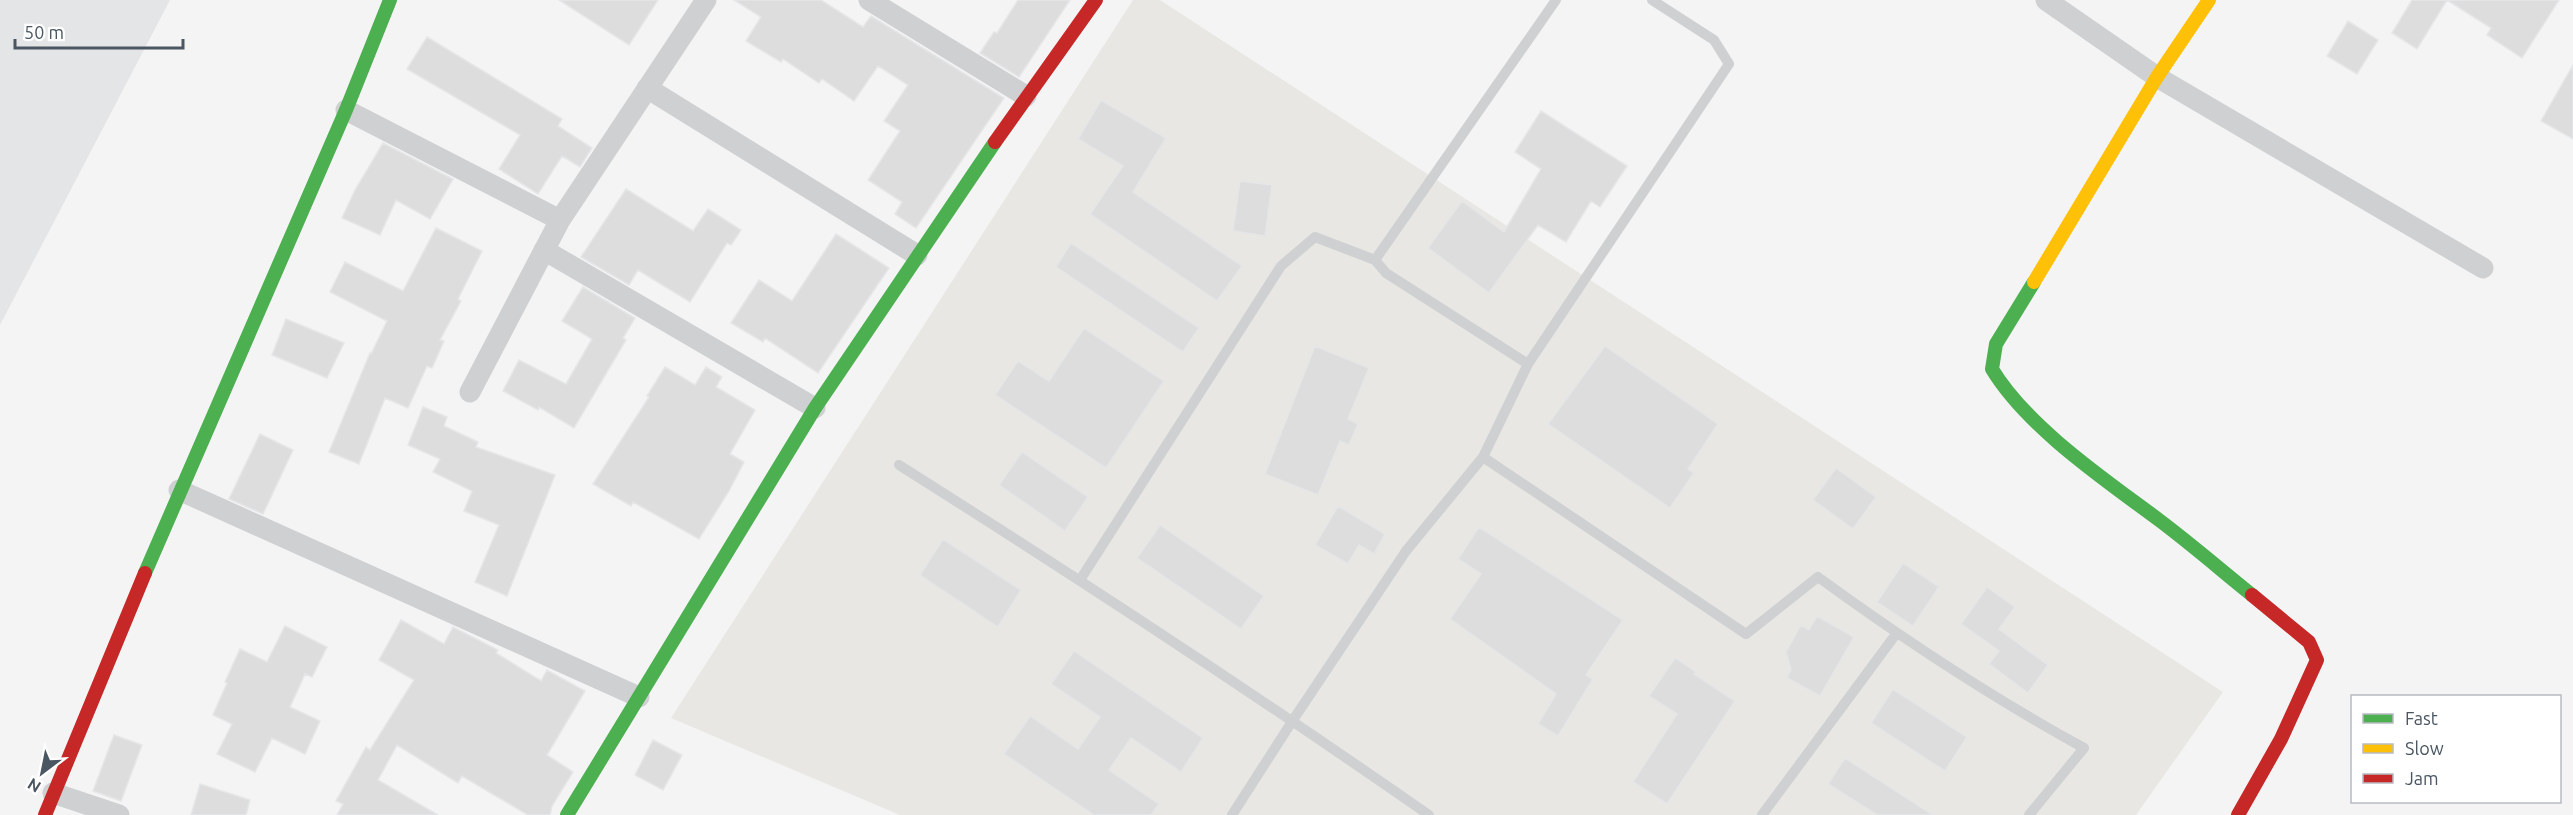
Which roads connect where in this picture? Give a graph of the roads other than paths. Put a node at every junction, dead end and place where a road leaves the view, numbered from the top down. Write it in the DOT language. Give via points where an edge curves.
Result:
graph roads {
  1 [pos="390,0"];
  2 [pos="706,0"];
  3 [pos="869,0"];
  4 [pos="1096,0"];
  5 [pos="1556,0"];
  6 [pos="1652,0"];
  7 [pos="2046,0"];
  8 [pos="2209,0"];
  9 [pos="2157,77"];
  10 [pos="647,88"];
  11 [pos="1026,96"];
  12 [pos="346,110"];
  13 [pos="560,220"];
  14 [pos="544,250"];
  15 [pos="917,255"];
  16 [pos="1375,260"];
  17 [pos="2483,268"];
  18 [pos="1528,364"];
  19 [pos="470,392"];
  20 [pos="815,408"];
  21 [pos="1484,457"];
  22 [pos="899,465"];
  23 [pos="180,490"];
  24 [pos="1080,580"];
  25 [pos="1896,634"];
  26 [pos="639,697"];
  27 [pos="1293,720"];
  28 [pos="53,793"];
  29 [pos="45,815"];
  30 [pos="119,815"];
  31 [pos="567,815"];
  32 [pos="1232,815"];
  33 [pos="1429,815"];
  34 [pos="1762,815"];
  35 [pos="2030,815"];
  36 [pos="2238,815"];
  1 -- 12 [label="street"];
  2 -- 10 [label="street"];
  3 -- 11 [label="street"];
  4 -- 11 [label="street"];
  5 -- 16 [label="lane"];
  6 -- 18 [label="lane" via="1714,40 1729,64"];
  7 -- 9 [label="street"];
  8 -- 9 [label="street"];
  9 -- 17 [label="street"];
  9 -- 36 [label="street" via="1996,344 1992,369 2006,392 2080,461 2180,536 2309,642 2317,660 2309,681"];
  10 -- 13 [label="street"];
  10 -- 15 [label="street"];
  11 -- 15 [label="street"];
  12 -- 13 [label="street"];
  12 -- 23 [label="street"];
  13 -- 14 [label="street"];
  14 -- 19 [label="street"];
  14 -- 20 [label="street"];
  15 -- 20 [label="street"];
  16 -- 18 [label="lane" via="1386,273"];
  16 -- 24 [label="lane" via="1316,237 1281,266"];
  18 -- 21 [label="lane"];
  20 -- 26 [label="street"];
  21 -- 25 [label="lane" via="1746,634 1818,577"];
  21 -- 27 [label="lane" via="1406,551"];
  22 -- 24 [label="lane"];
  23 -- 26 [label="street"];
  23 -- 28 [label="street"];
  24 -- 27 [label="lane"];
  25 -- 34 [label="lane"];
  25 -- 35 [label="lane" via="2084,748"];
  26 -- 31 [label="street"];
  27 -- 32 [label="lane"];
  27 -- 33 [label="lane"];
  28 -- 29 [label="street"];
  28 -- 30 [label="street"];
}
